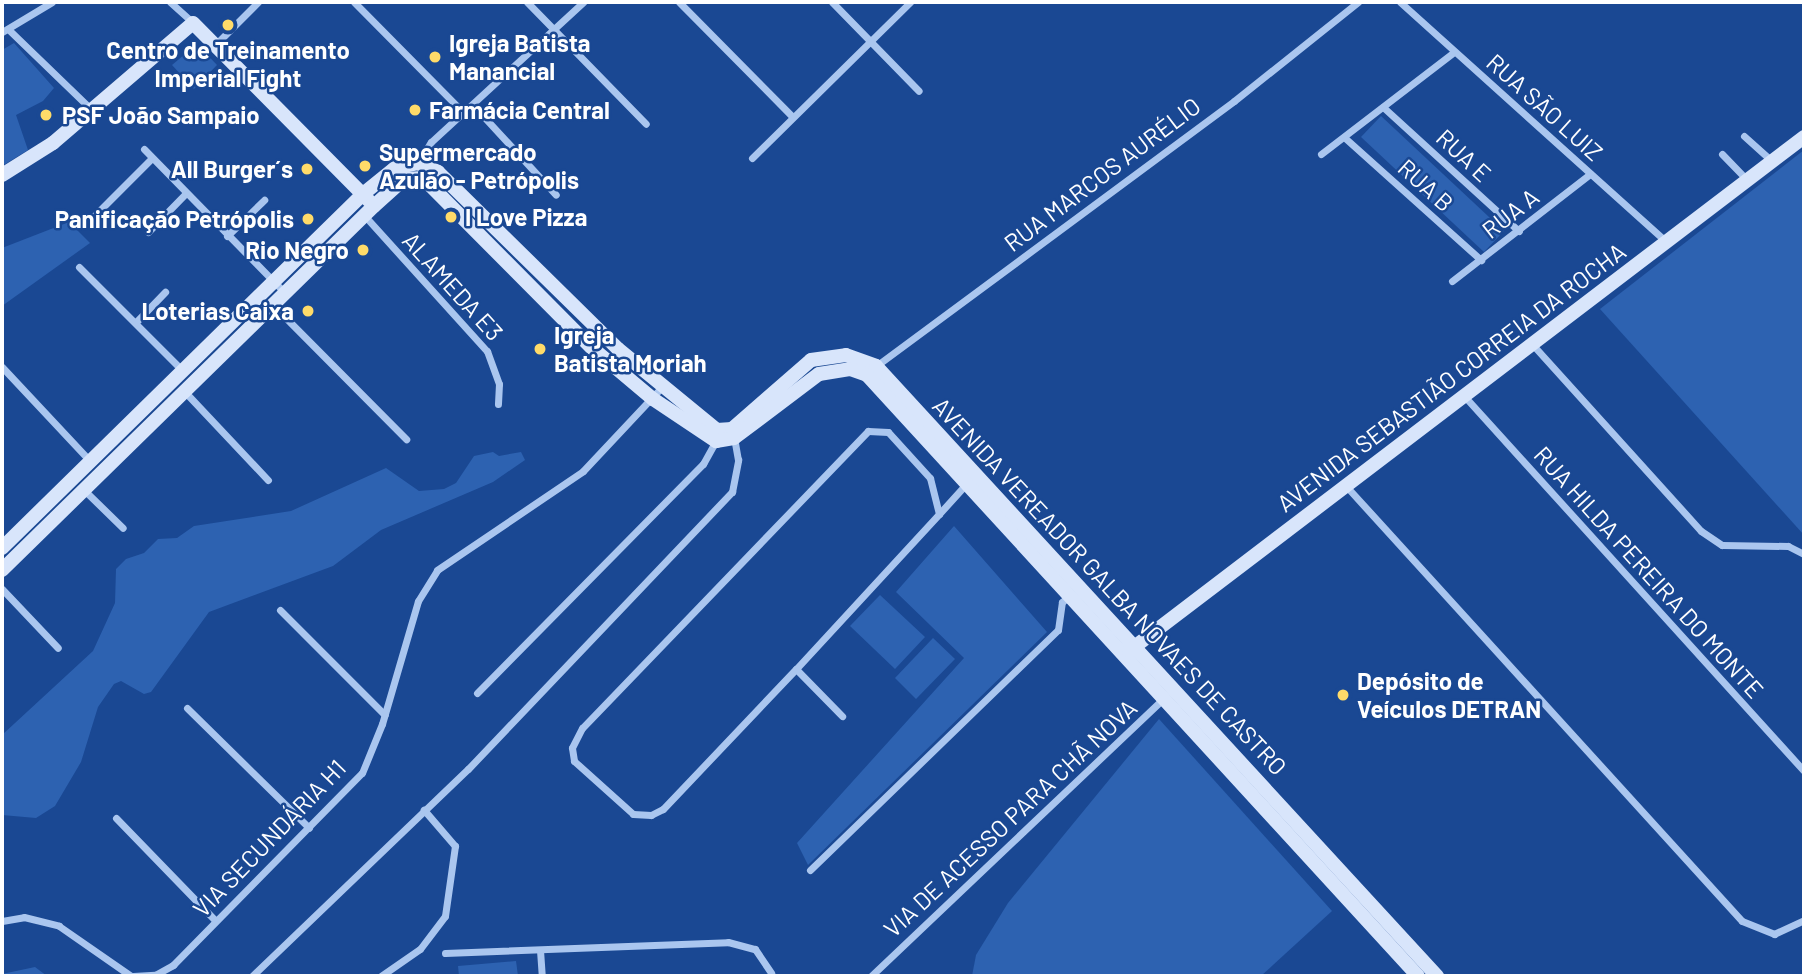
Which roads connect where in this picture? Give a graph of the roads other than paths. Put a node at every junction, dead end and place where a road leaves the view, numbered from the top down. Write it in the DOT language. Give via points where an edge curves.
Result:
graph roads {
  1 [pos="170,2"];
  2 [pos="258,2"];
  3 [pos="354,2"];
  4 [pos="527,2"];
  5 [pos="583,2"];
  6 [pos="679,2"];
  7 [pos="832,2"];
  8 [pos="910,2"];
  9 [pos="1358,2"];
  10 [pos="1400,2"];
  11 [pos="47,3"];
  12 [pos="193,23"];
  13 [pos="554,29"];
  14 [pos="5,30"];
  15 [pos="869,41"];
  16 [pos="215,45"];
  17 [pos="1454,52"];
  18 [pos="919,91"];
  19 [pos="473,105"];
  20 [pos="1383,107"];
  21 [pos="93,111"];
  22 [pos="464,113"];
  23 [pos="792,116"];
  24 [pos="646,124"];
  25 [pos="1744,136"];
  26 [pos="1804,137"];
  27 [pos="1345,138"];
  28 [pos="144,149"];
  29 [pos="1321,154"];
  30 [pos="1722,154"];
  31 [pos="152,158"];
  32 [pos="752,158"];
  33 [pos="1772,161"];
  34 [pos="417,170"];
  35 [pos="1590,174"];
  36 [pos="2,175"];
  37 [pos="1747,180"];
  38 [pos="186,193"];
  39 [pos="556,195"];
  40 [pos="358,199"];
  41 [pos="264,200"];
  42 [pos="369,211"];
  43 [pos="93,217"];
  44 [pos="1519,231"];
  45 [pos="148,232"];
  46 [pos="227,236"];
  47 [pos="1665,241"];
  48 [pos="1480,260"];
  49 [pos="79,267"];
  50 [pos="272,280"];
  51 [pos="1452,281"];
  52 [pos="165,292"];
  53 [pos="284,292"];
  54 [pos="261,293"];
  55 [pos="273,304"];
  56 [pos="136,321"];
  57 [pos="1532,344"];
  58 [pos="2,366"];
  59 [pos="872,370"];
  60 [pos="183,371"];
  61 [pos="184,391"];
  62 [pos="658,393"];
  63 [pos="1466,398"];
  64 [pos="498,404"];
  65 [pos="733,433"];
  66 [pos="716,435"];
  67 [pos="406,439"];
  68 [pos="91,461"];
  69 [pos="268,480"];
  70 [pos="967,482"];
  71 [pos="1346,486"];
  72 [pos="84,490"];
  73 [pos="939,514"];
  74 [pos="124,528"];
  75 [pos="1804,554"];
  76 [pos="4,556"];
  77 [pos="2,589"];
  78 [pos="1071,594"];
  79 [pos="279,610"];
  80 [pos="58,648"];
  81 [pos="1130,650"];
  82 [pos="796,669"];
  83 [pos="477,693"];
  84 [pos="1170,693"];
  85 [pos="187,708"];
  86 [pos="385,715"];
  87 [pos="842,716"];
  88 [pos="1804,771"];
  89 [pos="424,810"];
  90 [pos="116,818"];
  91 [pos="309,828"];
  92 [pos="810,870"];
  93 [pos="215,920"];
  94 [pos="1804,920"];
  95 [pos="2,921"];
  96 [pos="540,950"];
  97 [pos="445,953"];
  98 [pos="771,973"];
  99 [pos="132,976"];
  100 [pos="252,976"];
  101 [pos="381,976"];
  102 [pos="542,976"];
  103 [pos="871,976"];
  104 [pos="1418,976"];
  105 [pos="1437,976"];
  1 -- 12 [label="street"];
  2 -- 16 [label="street"];
  3 -- 22 [label="street"];
  4 -- 13 [label="street"];
  5 -- 13 [label="street"];
  6 -- 23 [label="street"];
  7 -- 15 [label="street"];
  8 -- 15 [label="street"];
  9 -- 59 [label="street, RUA MARCOS AURÉLIO" via="1234,101"];
  10 -- 17 [label="street, RUA SÃO LUIZ"];
  11 -- 14 [label="street"];
  12 -- 16 [label="street"];
  12 -- 21 [label="street"];
  13 -- 19 [label="street"];
  13 -- 24 [label="street"];
  14 -- 21 [label="street"];
  15 -- 18 [label="street"];
  15 -- 23 [label="street"];
  16 -- 40 [label="street"];
  17 -- 20 [label="street"];
  17 -- 35 [label="street, RUA SÃO LUIZ"];
  19 -- 22 [label="street"];
  19 -- 39 [label="street"];
  20 -- 27 [label="street"];
  20 -- 44 [label="street, RUA E"];
  21 -- 36 [label="street" via="33,158"];
  22 -- 34 [label="street" via="431,142"];
  23 -- 32 [label="street"];
  25 -- 33 [label="street"];
  26 -- 33 [label="street, AVENIDA SEBASTIÃO CORREIA DA ROCHA"];
  27 -- 29 [label="street"];
  27 -- 48 [label="street, RUA B"];
  28 -- 31 [label="street"];
  30 -- 37 [label="street"];
  31 -- 38 [label="street"];
  31 -- 43 [label="street"];
  33 -- 37 [label="street, AVENIDA SEBASTIÃO CORREIA DA ROCHA"];
  34 -- 40 [label="street" via="395,168"];
  34 -- 42 [label="street"];
  34 -- 62 [label="street" via="438,172"];
  35 -- 44 [label="street, RUA A"];
  35 -- 47 [label="street, RUA SÃO LUIZ"];
  37 -- 47 [label="street, AVENIDA SEBASTIÃO CORREIA DA ROCHA"];
  38 -- 45 [label="street"];
  38 -- 46 [label="street"];
  40 -- 42 [label="street"];
  40 -- 50 [label="street"];
  41 -- 46 [label="street"];
  42 -- 53 [label="street"];
  42 -- 64 [label="street, ALAMEDA E3" via="487,351 499,384"];
  44 -- 48 [label="street, RUA A"];
  46 -- 50 [label="street"];
  47 -- 57 [label="street, AVENIDA SEBASTIÃO CORREIA DA ROCHA"];
  48 -- 51 [label="street, RUA A"];
  49 -- 56 [label="street"];
  50 -- 53 [label="street"];
  50 -- 54 [label="street"];
  52 -- 56 [label="street"];
  53 -- 55 [label="street"];
  54 -- 55 [label="street"];
  54 -- 60 [label="street"];
  55 -- 61 [label="street"];
  55 -- 67 [label="street"];
  56 -- 60 [label="street"];
  57 -- 63 [label="street, AVENIDA SEBASTIÃO CORREIA DA ROCHA"];
  57 -- 75 [label="street" via="1701,531 1722,545 1788,546"];
  58 -- 68 [label="street"];
  59 -- 65 [label="street" via="839,355 811,360"];
  59 -- 70 [label="street, AVENIDA VEREADOR GALBA NOVAES DE CASTRO"];
  59 -- 81 [label="street, AVENIDA VEREADOR GALBA NOVAES DE CASTRO"];
  60 -- 68 [label="street"];
  61 -- 69 [label="street"];
  61 -- 72 [label="street"];
  62 -- 66 [label="street"];
  62 -- 86 [label="street, VIA SECUNDÁRIA H1" via="583,471 437,570 418,601"];
  63 -- 71 [label="street, AVENIDA SEBASTIÃO CORREIA DA ROCHA"];
  63 -- 88 [label="street, RUA HILDA PEREIRA DO MONTE"];
  65 -- 66 [label="street"];
  65 -- 89 [label="street" via="738,460 732,492"];
  66 -- 83 [label="street" via="704,464"];
  68 -- 76 [label="street"];
  70 -- 73 [label="street"];
  70 -- 78 [label="street, AVENIDA VEREADOR GALBA NOVAES DE CASTRO"];
  71 -- 81 [label="street, AVENIDA SEBASTIÃO CORREIA DA ROCHA"];
  71 -- 94 [label="street" via="1742,920 1774,934"];
  72 -- 74 [label="street"];
  72 -- 76 [label="street"];
  73 -- 82 [label="street"];
  73 -- 82 [label="street" via="930,478 888,432 868,431 582,728 572,748 574,761 633,814 651,816 663,809"];
  77 -- 80 [label="street"];
  78 -- 81 [label="street, AVENIDA VEREADOR GALBA NOVAES DE CASTRO"];
  78 -- 92 [label="street" via="1059,610 1058,630"];
  79 -- 86 [label="street"];
  81 -- 84 [label="street, AVENIDA VEREADOR GALBA NOVAES DE CASTRO"];
  82 -- 87 [label="street"];
  84 -- 103 [label="street, VIA DE ACESSO PARA CHÃ NOVA"];
  84 -- 104 [label="street, AVENIDA VEREADOR GALBA NOVAES DE CASTRO"];
  84 -- 105 [label="street, AVENIDA VEREADOR GALBA NOVAES DE CASTRO"];
  85 -- 91 [label="street"];
  86 -- 91 [label="street, VIA SECUNDÁRIA H1" via="362,773"];
  89 -- 100 [label="street"];
  89 -- 101 [label="street" via="455,846 445,916 421,949"];
  90 -- 93 [label="street"];
  91 -- 93 [label="street, VIA SECUNDÁRIA H1"];
  93 -- 99 [label="street, VIA SECUNDÁRIA H1" via="173,965 155,975"];
  95 -- 99 [label="street" via="24,917 59,926"];
  96 -- 97 [label="street"];
  96 -- 98 [label="street" via="728,942 755,949"];
  96 -- 102 [label="street"];
}
